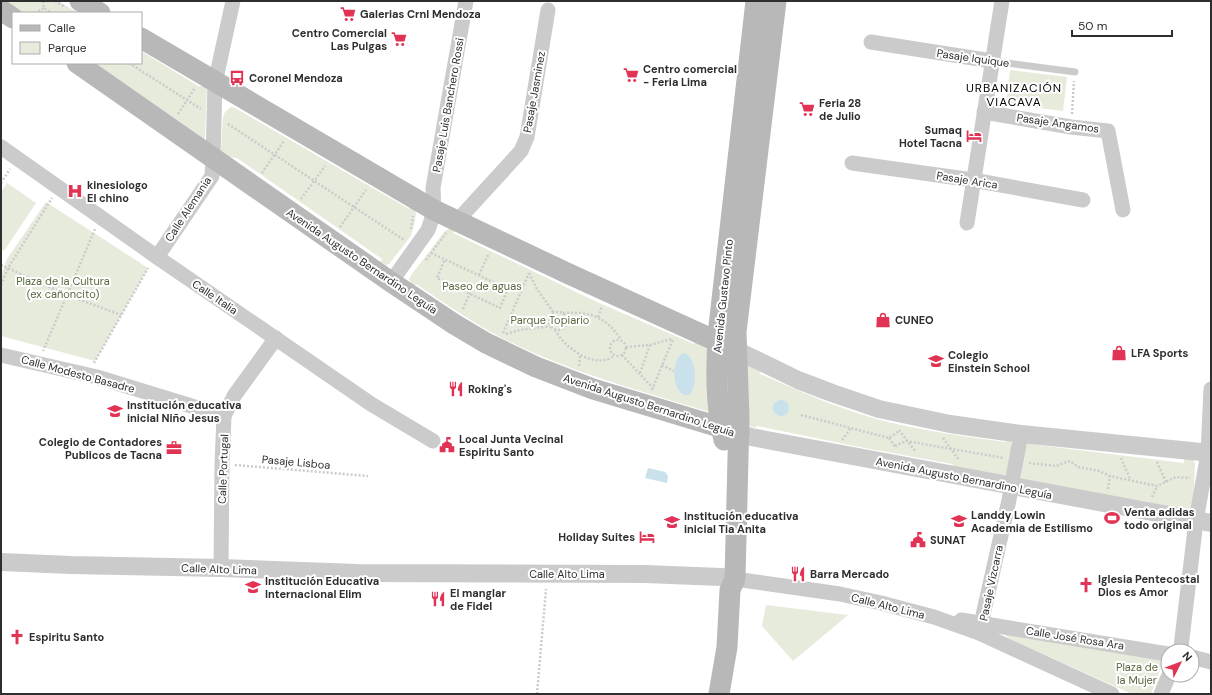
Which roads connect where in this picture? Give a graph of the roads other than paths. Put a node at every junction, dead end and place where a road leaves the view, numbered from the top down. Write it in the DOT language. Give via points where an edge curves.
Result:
graph roads {
  1 [pos="80,1"];
  2 [pos="233,1"];
  3 [pos="466,1"];
  4 [pos="756,1"];
  5 [pos="776,1"];
  6 [pos="1002,1"];
  7 [pos="1,10"];
  8 [pos="548,10"];
  9 [pos="98,12"];
  10 [pos="12,17"];
  11 [pos="142,39"];
  12 [pos="871,42"];
  13 [pos="992,61"];
  14 [pos="78,64"];
  15 [pos="1075,72"];
  16 [pos="206,84"];
  17 [pos="984,112"];
  18 [pos="1,147"];
  19 [pos="213,159"];
  20 [pos="852,163"];
  21 [pos="973,180"];
  22 [pos="1083,200"];
  23 [pos="434,210"];
  24 [pos="1123,210"];
  25 [pos="966,223"];
  26 [pos="452,226"];
  27 [pos="157,257"];
  28 [pos="391,282"];
  29 [pos="276,338"];
  30 [pos="727,346"];
  31 [pos="1,355"];
  32 [pos="1211,389"];
  33 [pos="224,416"];
  34 [pos="730,431"];
  35 [pos="1021,434"];
  36 [pos="433,441"];
  37 [pos="1209,453"];
  38 [pos="1011,486"];
  39 [pos="1203,522"];
  40 [pos="1,562"];
  41 [pos="221,568"];
  42 [pos="728,582"];
  43 [pos="981,628"];
  44 [pos="1180,643"];
  45 [pos="1160,653"];
  46 [pos="1200,659"];
  47 [pos="1211,662"];
  48 [pos="1166,683"];
  49 [pos="718,694"];
  50 [pos="1112,694"];
  51 [pos="1161,694"];
  1 -- 9 [label="main road"];
  2 -- 16 [label="street, Calle Alemania"];
  3 -- 23 [label="street, Pasaje Luis Banchero Rossi" via="434,188"];
  4 -- 30 [label="main road, Avenida Gustavo Pinto"];
  5 -- 30 [label="main road, Avenida Gustavo Pinto" via="736,332"];
  6 -- 13 [label="street"];
  7 -- 10 [label="main road"];
  8 -- 26 [label="street, Pasaje Jasminez" via="527,137 522,151"];
  11 -- 16 [label="main road"];
  12 -- 13 [label="street, Pasaje Iquique"];
  13 -- 15 [label="lane, Pasaje Iquique"];
  13 -- 17 [label="street"];
  14 -- 19 [label="main road, Avenida Augusto Bernardino Leguía"];
  16 -- 19 [label="street, Calle Alemania"];
  16 -- 23 [label="main road"];
  17 -- 21 [label="street"];
  17 -- 24 [label="street, Pasaje Angamos" via="1108,131"];
  18 -- 27 [label="street, Calle Italia"];
  19 -- 27 [label="street, Calle Alemania" via="212,176"];
  19 -- 28 [label="main road, Avenida Augusto Bernardino Leguía"];
  20 -- 21 [label="street, Pasaje Arica"];
  21 -- 22 [label="street, Pasaje Arica"];
  21 -- 25 [label="street"];
  23 -- 26 [label="main road"];
  23 -- 28 [label="street, Pasaje Luis Banchero Rossi" via="428,230"];
  26 -- 30 [label="main road" via="569,274"];
  27 -- 29 [label="street, Calle Italia"];
  28 -- 34 [label="main road, Avenida Augusto Bernardino Leguía" via="460,328 536,367 593,389"];
  29 -- 33 [label="street, Calle Portugal" via="234,396"];
  29 -- 36 [label="street, Calle Italia" via="371,404"];
  30 -- 34 [label="main road, Avenida Gustavo Pinto" via="738,371"];
  30 -- 35 [label="street" via="798,380 879,409 950,424"];
  31 -- 33 [label="street, Calle Modesto Basadre" via="88,376"];
  32 -- 37 [label="street"];
  33 -- 41 [label="street, Calle Portugal"];
  34 -- 38 [label="street, Avenida Augusto Bernardino Leguía"];
  34 -- 42 [label="main road, Avenida Gustavo Pinto"];
  35 -- 37 [label="street"];
  35 -- 38 [label="street, Pasaje Vizcarra"];
  37 -- 39 [label="street"];
  38 -- 39 [label="street, Avenida Augusto Bernardino Leguía"];
  38 -- 43 [label="street, Pasaje Vizcarra"];
  39 -- 44 [label="street"];
  40 -- 41 [label="street, Calle Alto Lima" via="71,566"];
  41 -- 42 [label="street, Calle Alto Lima" via="357,573 644,574"];
  42 -- 43 [label="street, Calle Alto Lima" via="840,594"];
  42 -- 49 [label="main road, Avenida Gustavo Pinto" via="727,647"];
  43 -- 45 [label="street, Calle José Rosa Ara"];
  43 -- 50 [label="street, Calle Alto Lima"];
  46 -- 47 [label="street"];
  48 -- 51 [label="street"];
}
